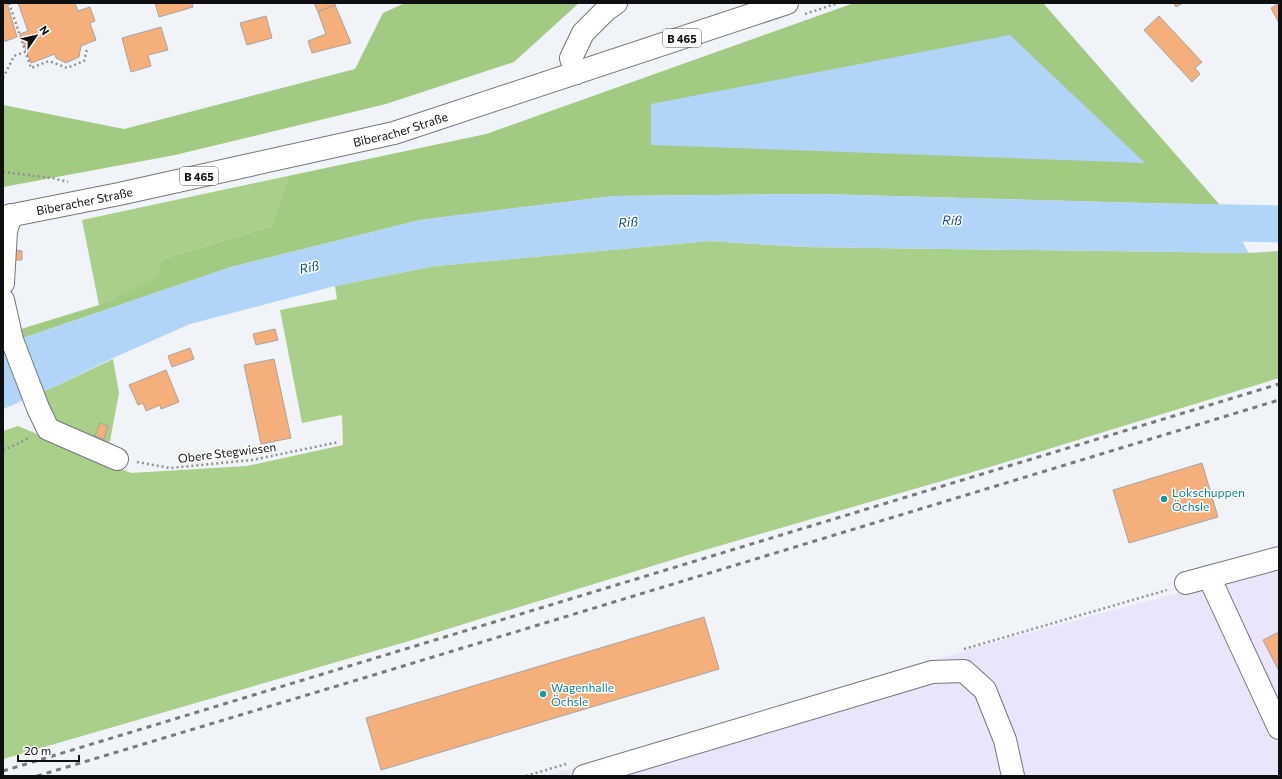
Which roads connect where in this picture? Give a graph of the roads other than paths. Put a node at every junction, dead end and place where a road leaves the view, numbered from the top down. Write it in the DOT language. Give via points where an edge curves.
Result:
graph roads {
  1 [pos="616,3"];
  2 [pos="787,3"];
  3 [pos="576,73"];
  4 [pos="7,216"];
  5 [pos="3,283"];
  6 [pos="3,300"];
  7 [pos="117,459"];
  8 [pos="1279,558"];
  9 [pos="1209,577"];
  10 [pos="1186,583"];
  11 [pos="1279,728"];
  12 [pos="638,768"];
  13 [pos="584,776"];
  14 [pos="1013,776"];
  1 -- 3 [label="main road" via="583,33 571,58"];
  2 -- 3 [label="main road, Biberacher Straße / B 465"];
  3 -- 4 [label="main road, Biberacher Straße / B 465" via="394,133"];
  4 -- 5 [label="main road"];
  6 -- 7 [label="main road" via="12,340 48,429"];
  8 -- 9 [label="main road"];
  9 -- 10 [label="main road"];
  9 -- 11 [label="main road"];
  12 -- 13 [label="main road"];
  12 -- 14 [label="main road" via="932,672 964,670 985,690 1005,740"];
}
